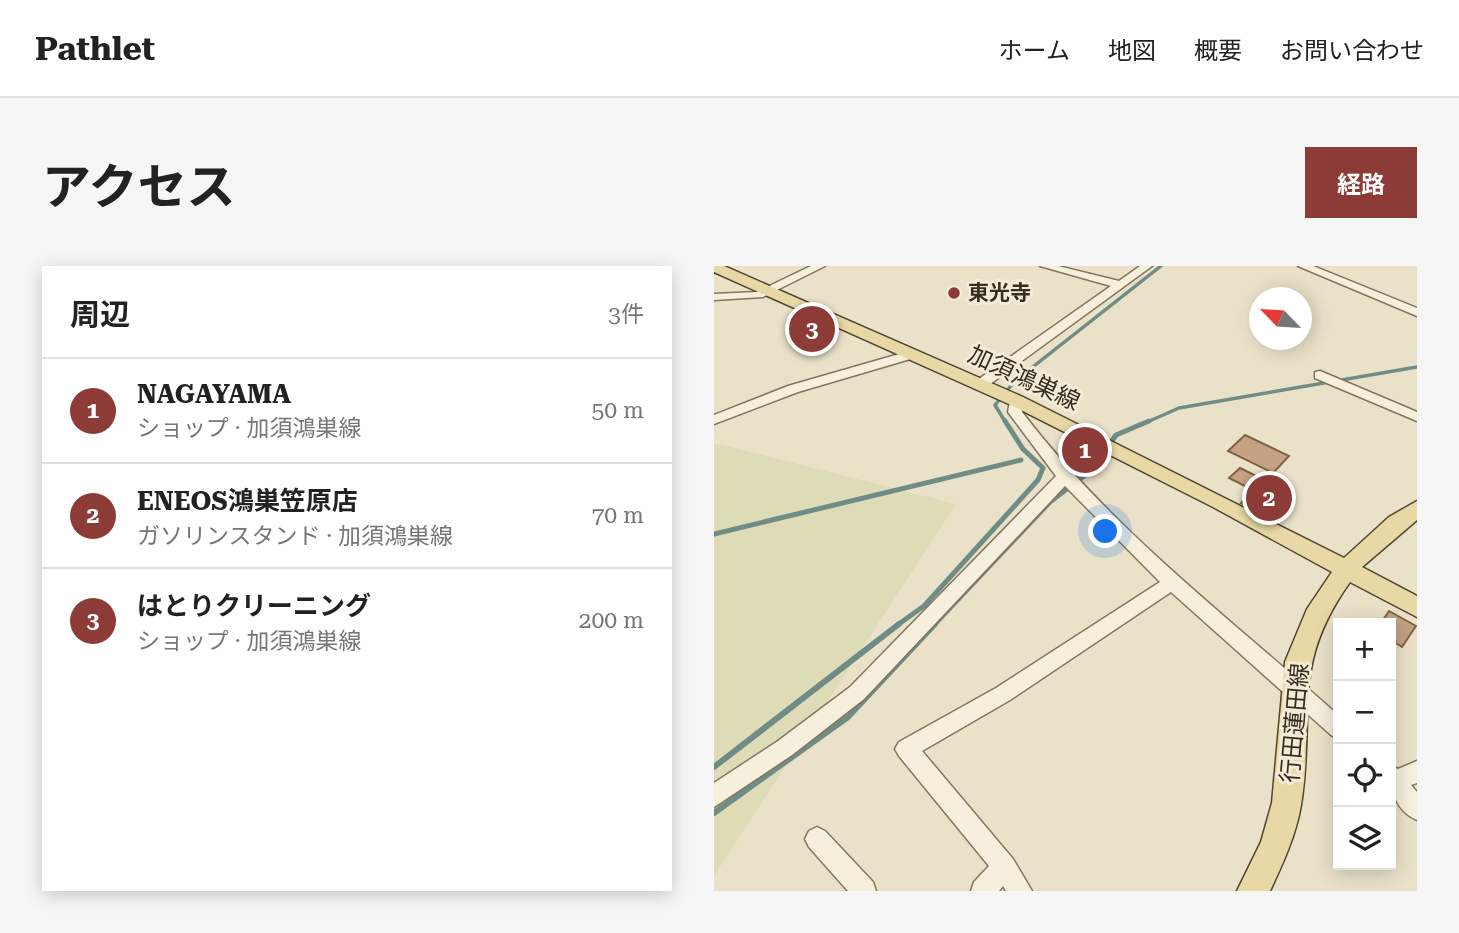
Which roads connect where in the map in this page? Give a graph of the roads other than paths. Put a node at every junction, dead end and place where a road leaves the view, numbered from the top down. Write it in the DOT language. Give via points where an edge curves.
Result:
graph roads {
  1 [pos="820,266"];
  2 [pos="1048,266"];
  3 [pos="1147,266"];
  4 [pos="1303,266"];
  5 [pos="714,267"];
  6 [pos="1121,285"];
  7 [pos="772,290"];
  8 [pos="714,298"];
  9 [pos="1417,312"];
  10 [pos="913,354"];
  11 [pos="1320,375"];
  12 [pos="981,384"];
  13 [pos="1017,401"];
  14 [pos="1417,417"];
  15 [pos="714,420"];
  16 [pos="1063,478"];
  17 [pos="1417,509"];
  18 [pos="1348,569"];
  19 [pos="1173,582"];
  20 [pos="1417,607"];
  21 [pos="1294,687"];
  22 [pos="1333,723"];
  23 [pos="1417,772"];
  24 [pos="1396,778"];
  25 [pos="1396,783"];
  26 [pos="714,796"];
  27 [pos="1417,809"];
  28 [pos="817,839"];
  29 [pos="1006,867"];
  30 [pos="864,891"];
  31 [pos="983,891"];
  32 [pos="1020,891"];
  33 [pos="1253,891"];
  1 -- 7 [label="street"];
  2 -- 6 [label="street"];
  3 -- 6 [label="street"];
  4 -- 9 [label="street"];
  5 -- 7 [label="main road, 加須鴻巣線"];
  6 -- 12 [label="street"];
  7 -- 8 [label="street"];
  7 -- 10 [label="main road, 加須鴻巣線"];
  10 -- 12 [label="main road, 加須鴻巣線"];
  10 -- 15 [label="street" via="793,389"];
  11 -- 14 [label="street"];
  12 -- 13 [label="main road, 加須鴻巣線"];
  13 -- 16 [label="street" via="1015,412"];
  13 -- 18 [label="main road, 加須鴻巣線"];
  16 -- 19 [label="street"];
  16 -- 26 [label="street" via="857,693"];
  17 -- 18 [label="main road, 行田蓮田線" via="1369,544"];
  18 -- 20 [label="main road, 加須鴻巣線"];
  18 -- 21 [label="main road, 行田蓮田線" via="1316,615"];
  19 -- 21 [label="street"];
  19 -- 29 [label="street" via="1003,694 906,749"];
  21 -- 22 [label="street"];
  21 -- 33 [label="main road, 行田蓮田線" via="1288,793 1272,855"];
  23 -- 24 [label="street"];
  25 -- 27 [label="street"];
  28 -- 30 [label="street"];
  29 -- 31 [label="street"];
  29 -- 32 [label="street"];
}
